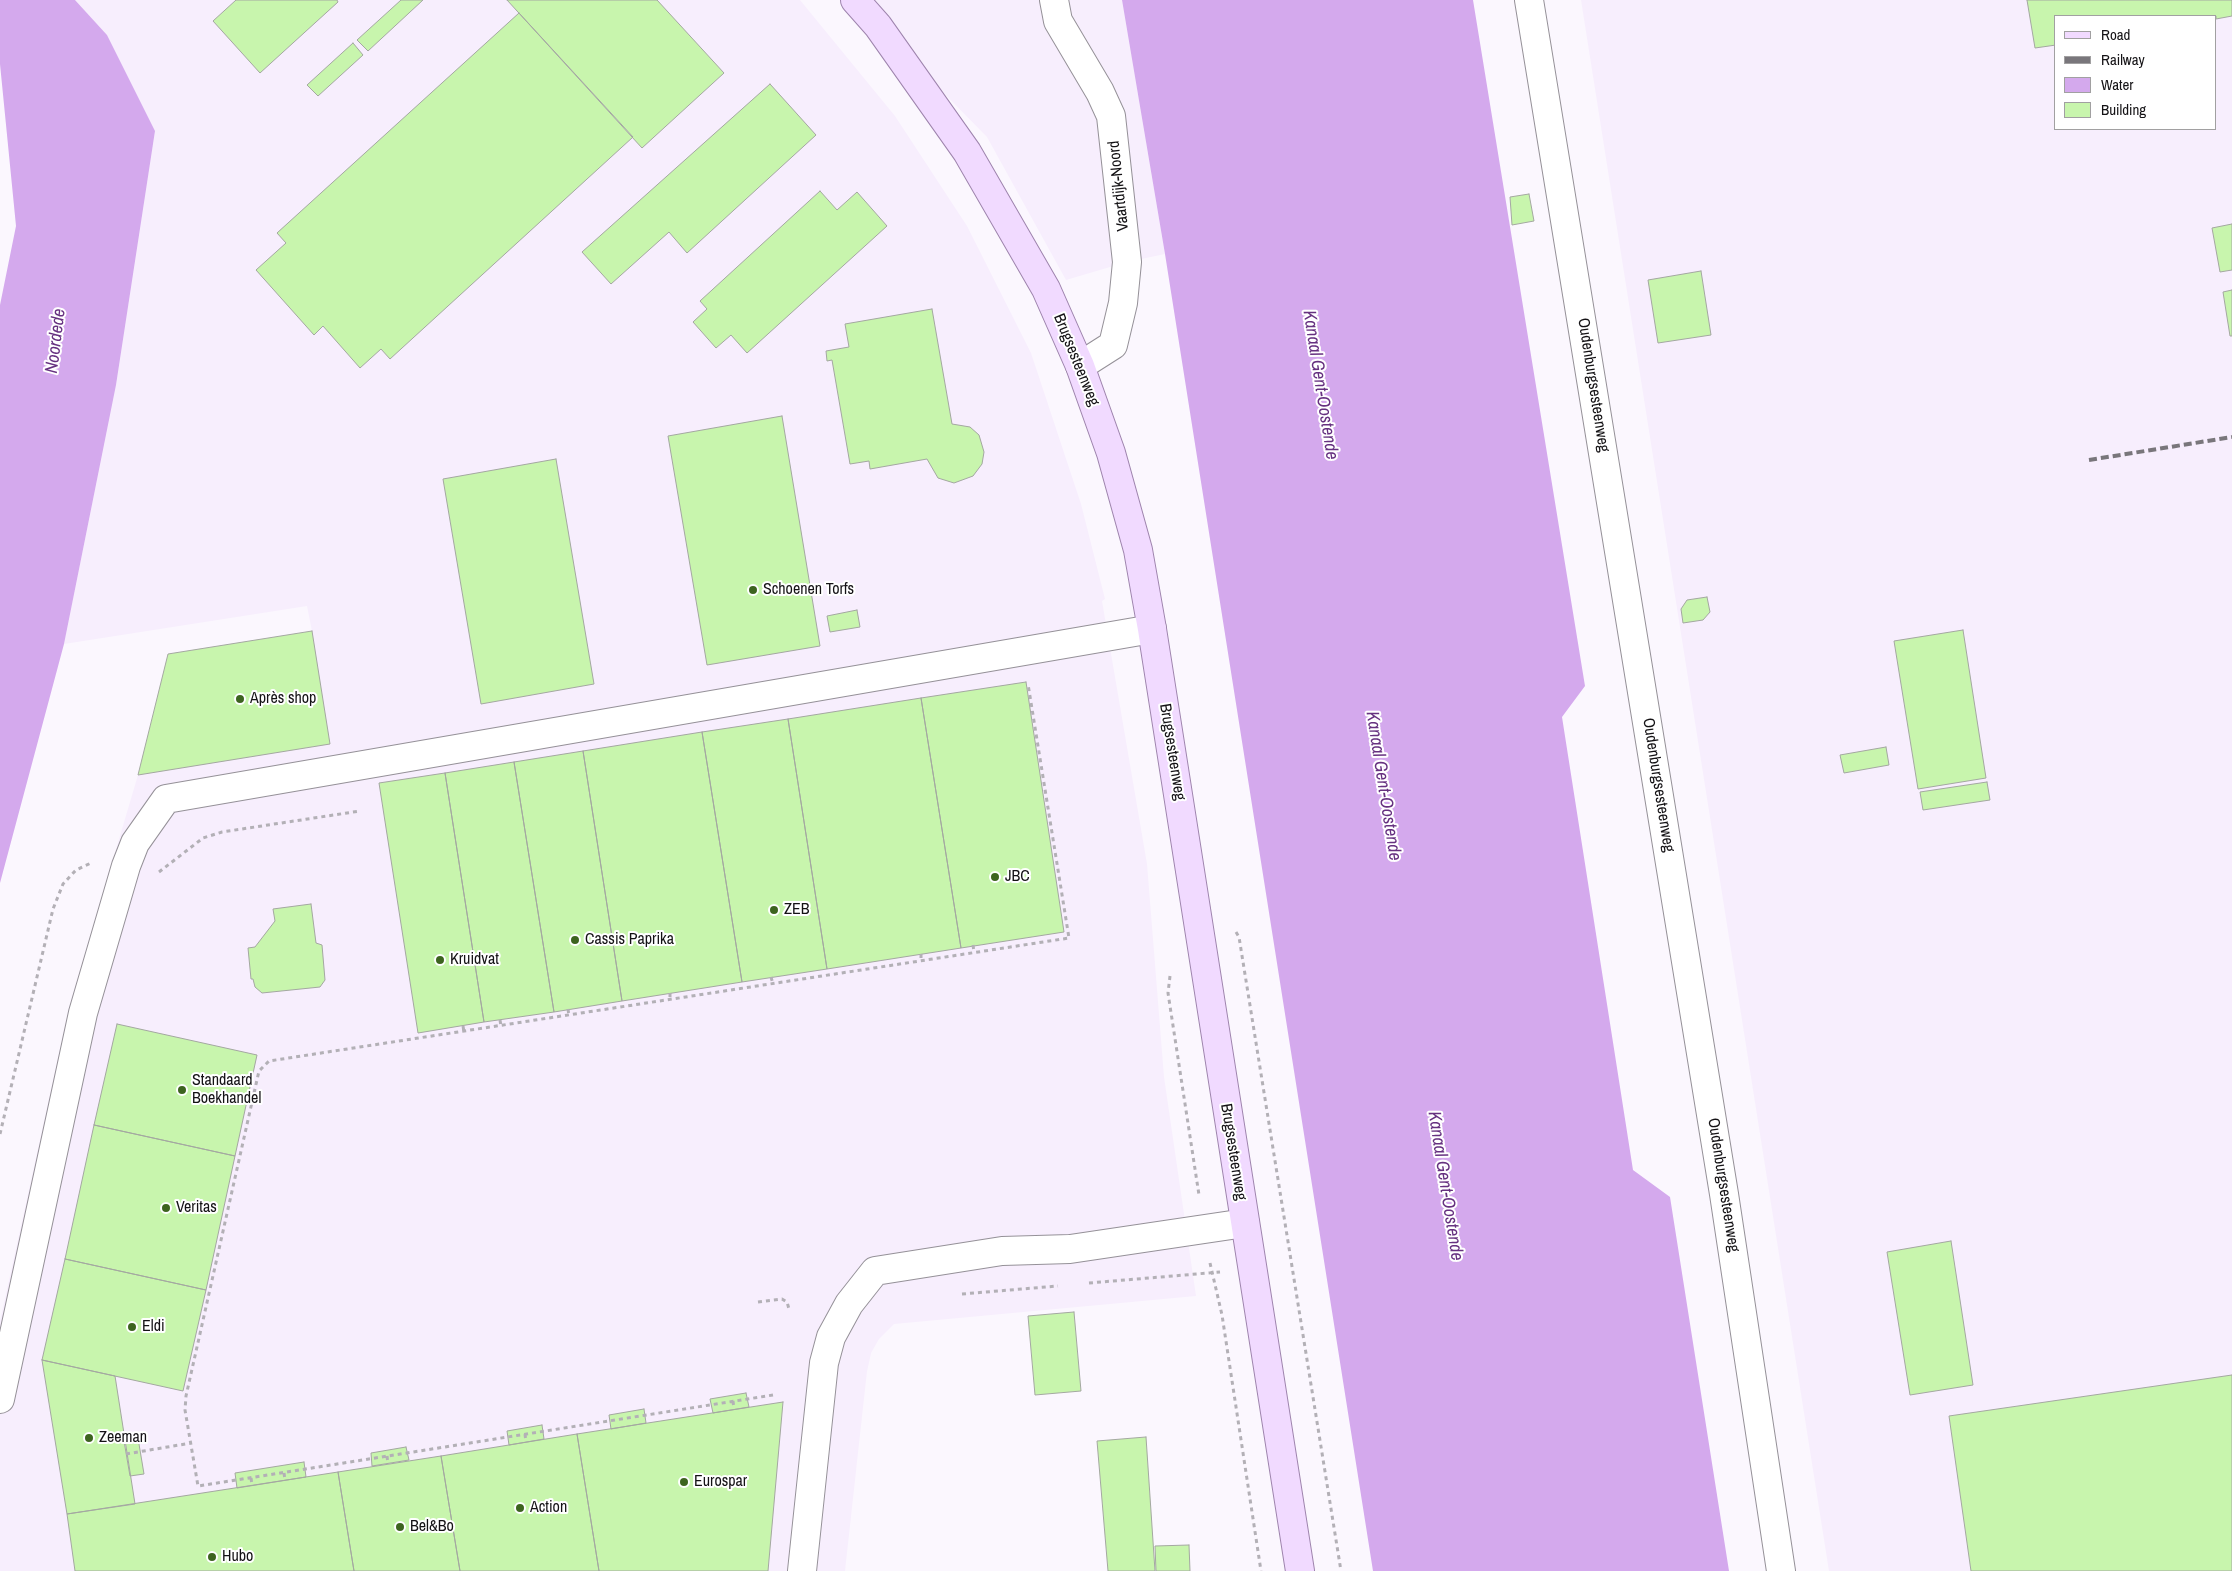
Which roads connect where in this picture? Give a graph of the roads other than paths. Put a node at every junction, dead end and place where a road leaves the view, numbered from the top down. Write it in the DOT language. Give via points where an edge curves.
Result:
graph roads {
  1 [pos="855,0"];
  2 [pos="1054,0"];
  3 [pos="1529,0"];
  4 [pos="1080,366"];
  5 [pos="1152,630"];
  6 [pos="1245,1223"];
  7 [pos="0,1399"];
  8 [pos="802,1571"];
  9 [pos="1300,1571"];
  10 [pos="1781,1571"];
  1 -- 4 [label="main road, Brugsesteenweg" via="878,26 967,152 1046,289"];
  2 -- 4 [label="street, Vaartdijk-Noord" via="1058,21 1111,116 1127,262 1123,303 1113,345"];
  3 -- 10 [label="street, Oudenburgsesteenweg" via="1724,1194"];
  4 -- 5 [label="main road, Brugsesteenweg" via="1111,453 1136,541"];
  5 -- 6 [label="main road, Brugsesteenweg"];
  5 -- 7 [label="street" via="166,799 135,843 126,866 83,1013"];
  6 -- 8 [label="street" via="1070,1249 1002,1251 875,1271 831,1337 824,1363"];
  6 -- 9 [label="main road, Brugsesteenweg"];
}
